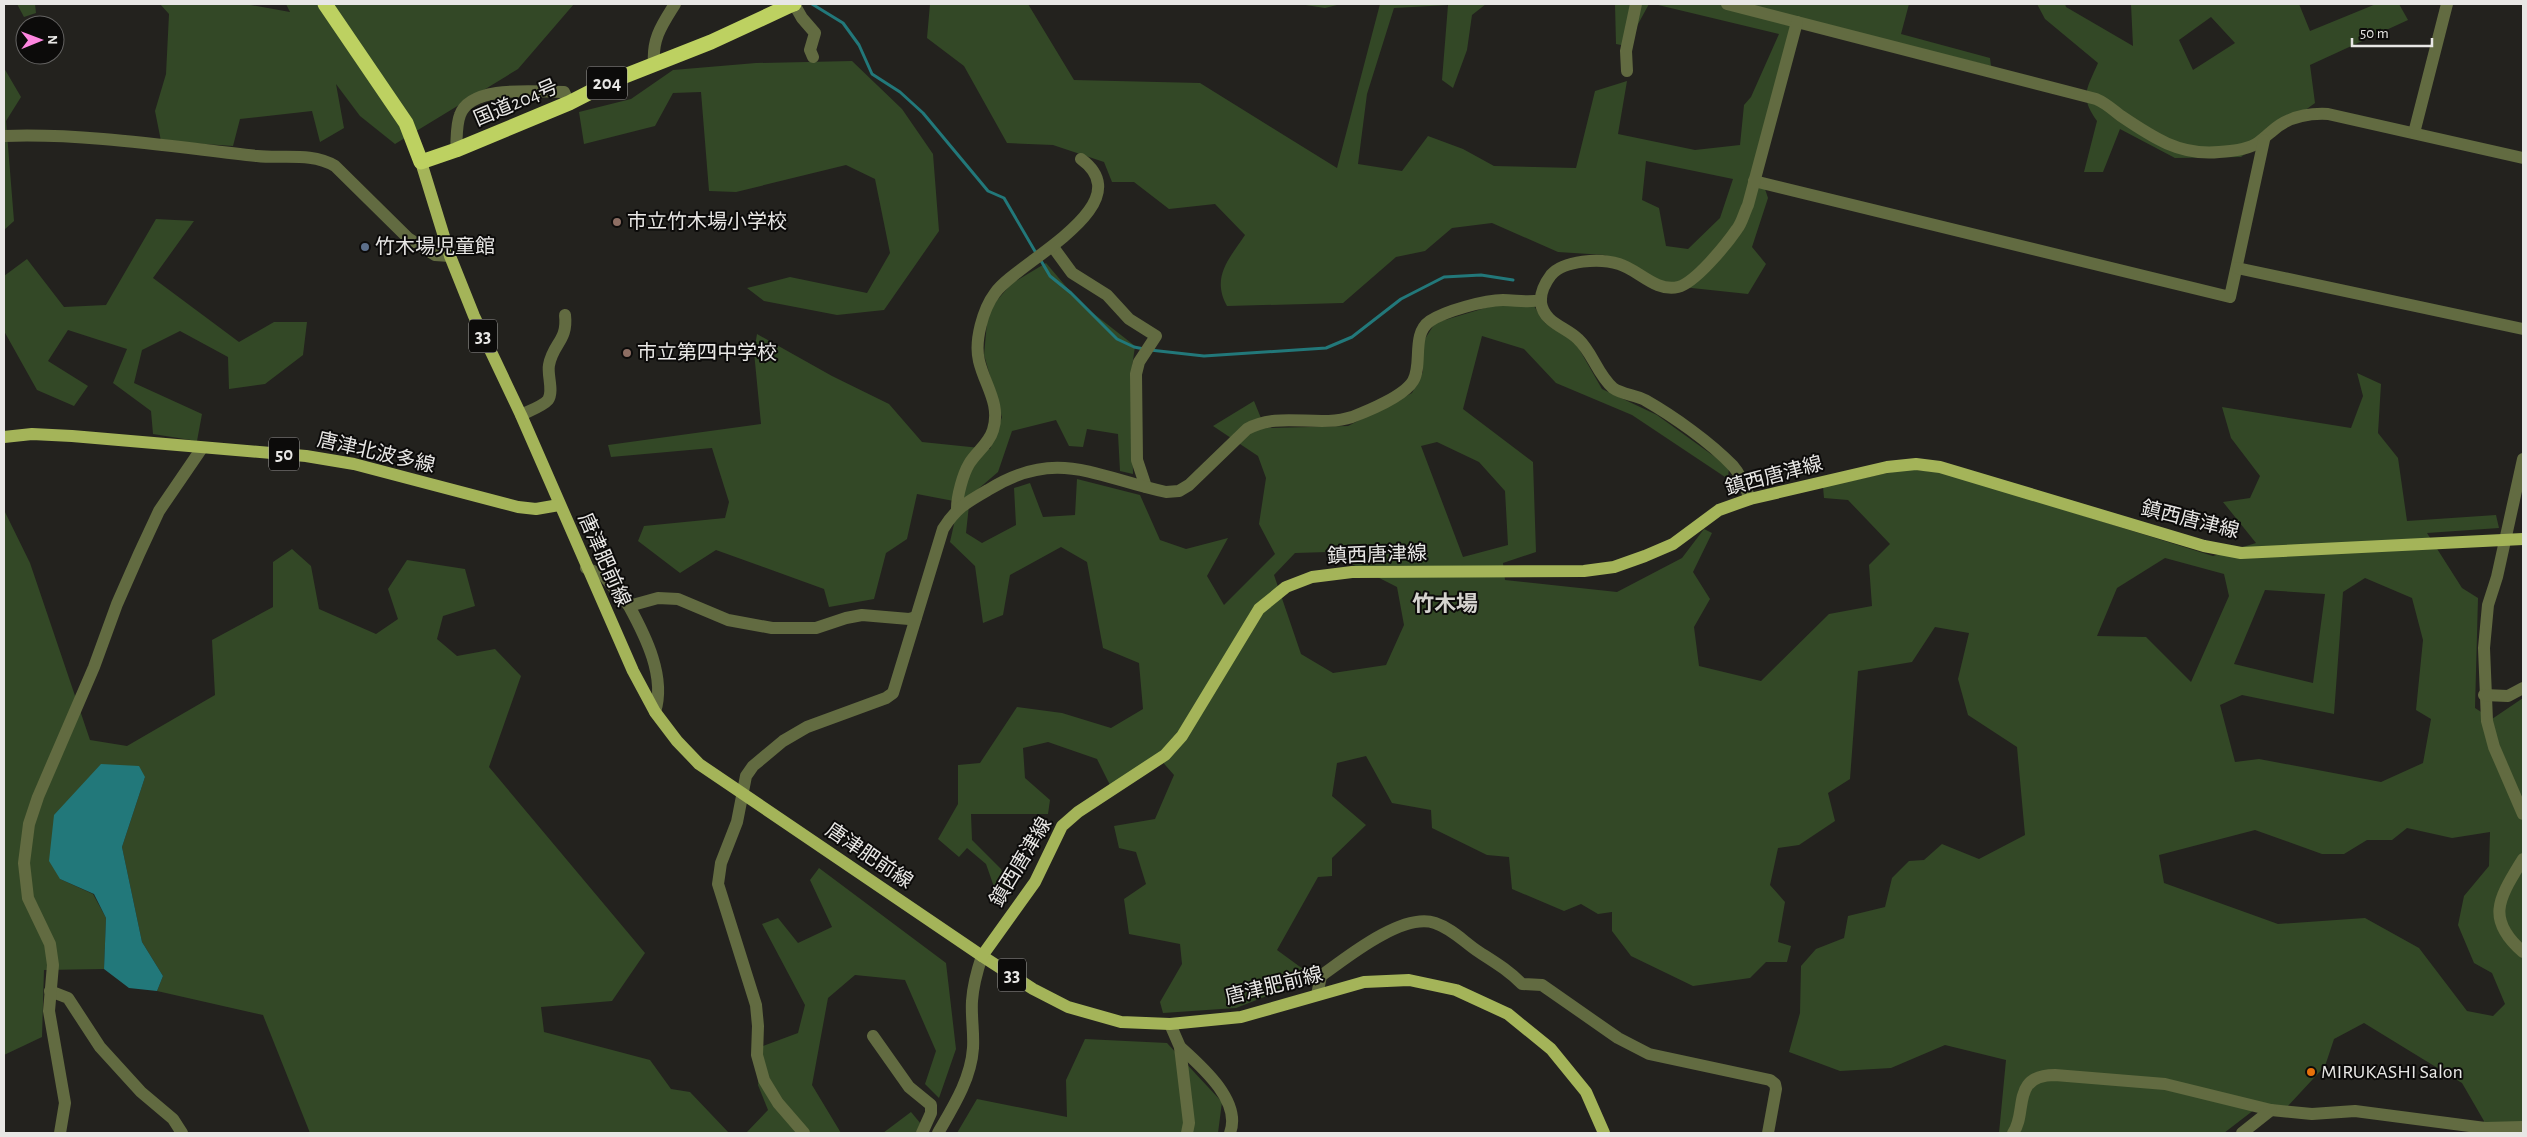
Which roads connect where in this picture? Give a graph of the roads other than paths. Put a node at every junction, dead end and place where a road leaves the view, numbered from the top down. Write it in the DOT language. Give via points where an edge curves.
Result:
graph roads {
  1 [pos="324,4"];
  2 [pos="675,4"];
  3 [pos="794,4"];
  4 [pos="1636,4"];
  5 [pos="1727,4"];
  6 [pos="2447,4"];
  7 [pos="1797,22"];
  8 [pos="813,57"];
  9 [pos="654,64"];
  10 [pos="1627,71"];
  11 [pos="569,103"];
  12 [pos="2414,133"];
  13 [pos="4,136"];
  14 [pos="2264,140"];
  15 [pos="456,150"];
  16 [pos="1081,158"];
  17 [pos="2523,158"];
  18 [pos="421,162"];
  19 [pos="1754,181"];
  20 [pos="1050,249"];
  21 [pos="450,256"];
  22 [pos="2237,268"];
  23 [pos="1540,300"];
  24 [pos="564,315"];
  25 [pos="2523,329"];
  26 [pos="521,415"];
  27 [pos="4,438"];
  28 [pos="202,448"];
  29 [pos="2523,459"];
  30 [pos="1146,488"];
  31 [pos="1750,499"];
  32 [pos="559,505"];
  33 [pos="958,508"];
  34 [pos="2523,539"];
  35 [pos="2506,540"];
  36 [pos="586,568"];
  37 [pos="629,606"];
  38 [pos="916,617"];
  39 [pos="2523,688"];
  40 [pos="2484,696"];
  41 [pos="656,712"];
  42 [pos="744,794"];
  43 [pos="2523,814"];
  44 [pos="2523,859"];
  45 [pos="2523,952"];
  46 [pos="982,956"];
  47 [pos="50,991"];
  48 [pos="1317,995"];
  49 [pos="1170,1024"];
  50 [pos="873,1036"];
  51 [pos="1180,1047"];
  52 [pos="2271,1110"];
  53 [pos="2523,1127"];
  54 [pos="2485,1130"];
  55 [pos="60,1133"];
  56 [pos="182,1133"];
  57 [pos="804,1133"];
  58 [pos="922,1133"];
  59 [pos="938,1133"];
  60 [pos="1187,1133"];
  61 [pos="1230,1133"];
  62 [pos="1604,1133"];
  63 [pos="1768,1133"];
  64 [pos="2013,1133"];
  65 [pos="2242,1133"];
  1 -- 18 [label="highway" via="406,123"];
  2 -- 9 [label="street" via="653,46"];
  3 -- 8 [label="street" via="815,33 810,50"];
  3 -- 9 [label="highway, 国道204号 / 204"];
  4 -- 10 [label="street" via="1626,51"];
  5 -- 7 [label="street"];
  6 -- 12 [label="street"];
  7 -- 14 [label="street" via="2096,99 2146,132 2188,152 2235,151"];
  7 -- 19 [label="street"];
  9 -- 11 [label="highway, 国道204号 / 204"];
  11 -- 15 [label="highway, 国道204号 / 204"];
  11 -- 15 [label="street" via="564,92 484,94 469,101 460,115"];
  12 -- 14 [label="street" via="2313,113 2288,120"];
  12 -- 17 [label="street"];
  13 -- 21 [label="street" via="153,143 258,156 324,160 335,166 408,238 435,255"];
  14 -- 22 [label="street"];
  15 -- 18 [label="highway, 国道204号 / 204"];
  16 -- 20 [label="street" via="1096,175 1093,206"];
  18 -- 21 [label="main road, 唐津肥前線 / 33"];
  19 -- 22 [label="street" via="2230,297"];
  19 -- 23 [label="street" via="1737,229 1686,284 1665,287 1620,264 1577,262 1562,266 1552,275"];
  20 -- 30 [label="street" via="1072,273 1108,295 1129,319 1156,336 1138,362 1136,374 1136,460"];
  20 -- 33 [label="street" via="1001,283 987,306 978,348 979,361 995,403 993,431 968,465"];
  21 -- 26 [label="main road, 唐津肥前線 / 33" via="474,316"];
  22 -- 25 [label="street"];
  23 -- 30 [label="street" via="1492,301 1439,316 1428,322 1422,334 1416,373 1405,392 1351,417 1258,422 1179,491"];
  23 -- 31 [label="street" via="1549,319 1577,338 1589,352 1601,376 1615,389 1638,397 1676,419 1734,466"];
  24 -- 26 [label="street" via="566,328 548,369 550,395 547,401"];
  26 -- 32 [label="main road, 唐津肥前線 / 33"];
  27 -- 28 [label="main road, 唐津北波多線 / 50" via="32,434 72,436"];
  28 -- 32 [label="main road, 唐津北波多線 / 50" via="306,456 354,464 518,508"];
  28 -- 47 [label="street" via="159,511 139,554 29,824 24,863 28,898 50,944 53,965"];
  29 -- 35 [label="street"];
  30 -- 33 [label="street" via="1051,466 1020,472"];
  31 -- 35 [label="main road, 鎮西唐津線" via="1887,467 1916,464 1940,467 2204,546 2242,553"];
  31 -- 46 [label="main road, 鎮西唐津線" via="1719,510 1673,544 1614,567 1584,571 1352,572 1312,576 1286,587 1259,609 1182,736 1164,755 1062,826 1035,882"];
  32 -- 36 [label="main road, 唐津肥前線 / 33"];
  33 -- 38 [label="street" via="943,529"];
  34 -- 35 [label="main road, 鎮西唐津線"];
  35 -- 40 [label="street" via="2488,605"];
  36 -- 37 [label="street" via="603,575"];
  36 -- 41 [label="main road, 唐津肥前線 / 33" via="633,671"];
  37 -- 38 [label="street" via="658,598 678,599 728,620 772,628 816,628 862,616"];
  37 -- 41 [label="street" via="654,663 660,696"];
  38 -- 42 [label="street" via="893,693 807,727 783,741 753,766 746,776"];
  39 -- 40 [label="street" via="2508,696"];
  40 -- 43 [label="street" via="2486,721 2494,747"];
  41 -- 42 [label="main road, 唐津肥前線 / 33" via="700,764"];
  42 -- 46 [label="main road, 唐津肥前線 / 33"];
  42 -- 57 [label="street" via="721,863 718,884 756,1005 757,1055 764,1080 778,1103"];
  44 -- 45 [label="street" via="2502,893 2499,905 2500,919 2509,940"];
  46 -- 49 [label="main road, 唐津肥前線 / 33" via="1068,1007 1121,1022"];
  46 -- 59 [label="street" via="973,988 973,1048 968,1071 958,1098"];
  47 -- 55 [label="street" via="49,1011 65,1103"];
  47 -- 56 [label="street" via="68,998 100,1047 141,1092 173,1118"];
  48 -- 49 [label="main road, 唐津肥前線 / 33" via="1242,1017"];
  48 -- 62 [label="main road, 唐津肥前線 / 33" via="1364,982 1409,980 1456,990 1508,1014 1551,1049 1586,1092"];
  48 -- 63 [label="street" via="1321,976 1348,957 1410,922 1435,922 1506,967 1522,984 1542,985 1618,1038 1649,1054 1770,1080 1776,1089"];
  49 -- 51 [label="street"];
  50 -- 58 [label="street" via="910,1087 931,1104 931,1113"];
  51 -- 60 [label="street" via="1189,1123"];
  51 -- 61 [label="street" via="1210,1075 1227,1102 1233,1117"];
  52 -- 54 [label="street" via="2312,1114 2382,1113"];
  52 -- 64 [label="street" via="2165,1084 2044,1075 2031,1082 2020,1100"];
  52 -- 65 [label="street"];
  53 -- 54 [label="street"];
}
